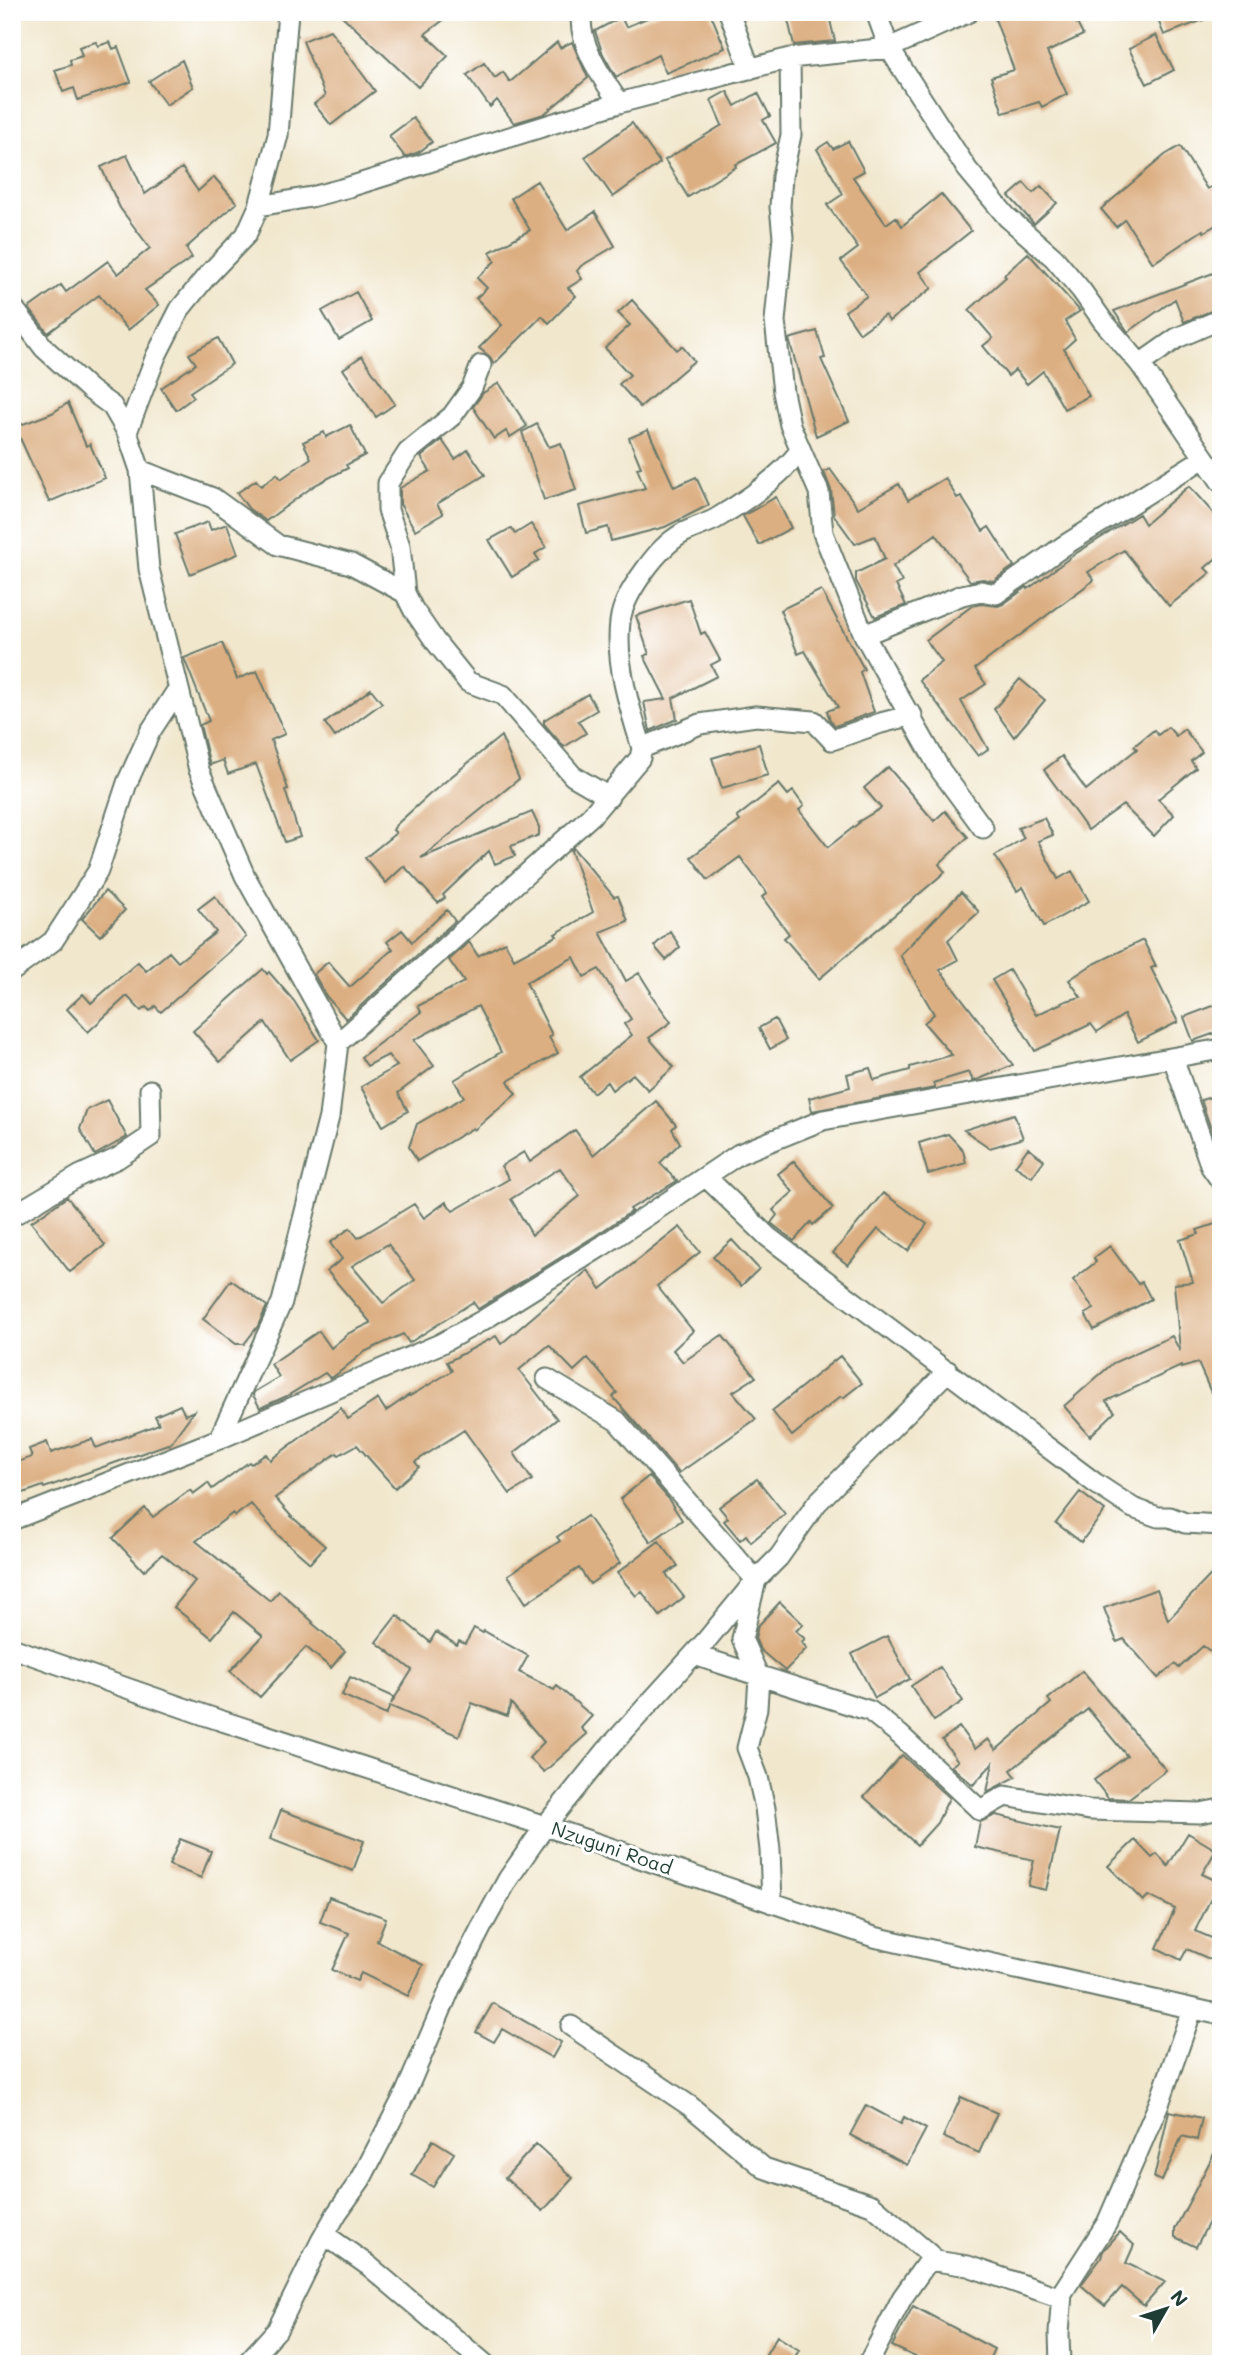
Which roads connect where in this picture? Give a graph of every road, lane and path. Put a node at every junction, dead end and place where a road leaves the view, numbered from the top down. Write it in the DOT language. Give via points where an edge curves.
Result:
graph roads {
  1 [pos="288,12"];
  2 [pos="582,12"];
  3 [pos="729,12"];
  4 [pos="876,12"];
  5 [pos="969,12"];
  6 [pos="889,48"];
  7 [pos="790,58"];
  8 [pos="750,69"];
  9 [pos="619,103"];
  10 [pos="259,206"];
  11 [pos="12,306"];
  12 [pos="1221,319"];
  13 [pos="1140,364"];
  14 [pos="481,365"];
  15 [pos="127,432"];
  16 [pos="800,451"];
  17 [pos="1204,458"];
  18 [pos="141,470"];
  19 [pos="1221,482"];
  20 [pos="405,593"];
  21 [pos="864,635"];
  22 [pos="178,689"];
  23 [pos="912,715"];
  24 [pos="642,748"];
  25 [pos="609,797"];
  26 [pos="983,828"];
  27 [pos="12,971"];
  28 [pos="338,1043"];
  29 [pos="1221,1049"];
  30 [pos="1173,1058"];
  31 [pos="150,1090"];
  32 [pos="706,1177"];
  33 [pos="1221,1181"];
  34 [pos="12,1216"];
  35 [pos="948,1371"];
  36 [pos="547,1379"];
  37 [pos="219,1439"];
  38 [pos="12,1520"];
  39 [pos="1221,1525"];
  40 [pos="755,1580"];
  41 [pos="12,1648"];
  42 [pos="694,1655"];
  43 [pos="759,1677"];
  44 [pos="1221,1809"];
  45 [pos="545,1826"];
  46 [pos="772,1903"];
  47 [pos="1192,2010"];
  48 [pos="1221,2015"];
  49 [pos="571,2026"];
  50 [pos="325,2235"];
  51 [pos="929,2260"];
  52 [pos="1060,2298"];
  53 [pos="246,2364"];
  54 [pos="485,2364"];
  55 [pos="868,2364"];
  56 [pos="1060,2364"];
  1 -- 10 [label="street" via="278,135"];
  2 -- 9 [label="street" via="579,26"];
  3 -- 8 [label="street"];
  4 -- 6 [label="street"];
  5 -- 6 [label="street"];
  6 -- 7 [label="street"];
  6 -- 13 [label="street" via="967,169 1007,217 1054,258"];
  7 -- 8 [label="street"];
  7 -- 16 [label="street" via="791,135 782,176 783,237 775,321 783,392"];
  8 -- 9 [label="street"];
  9 -- 10 [label="street" via="372,180"];
  10 -- 15 [label="street" via="246,235 180,309"];
  11 -- 15 [label="street" via="44,348 112,406"];
  12 -- 13 [label="street" via="1177,338"];
  13 -- 17 [label="street"];
  14 -- 20 [label="street" via="453,416 408,452 388,483 388,510 400,545"];
  15 -- 18 [label="street"];
  16 -- 21 [label="street" via="819,492 823,533"];
  16 -- 24 [label="street" via="737,505 661,549 631,589 620,620 620,645"];
  17 -- 19 [label="street"];
  17 -- 21 [label="street" via="996,594 962,595"];
  18 -- 20 [label="street" via="214,498 278,545 351,564"];
  18 -- 22 [label="street" via="149,569"];
  20 -- 25 [label="street" via="468,682 503,695 573,776"];
  21 -- 23 [label="street"];
  22 -- 27 [label="street" via="150,732 127,783 98,871 53,941"];
  22 -- 28 [label="street" via="199,769 245,876"];
  23 -- 24 [label="street" via="832,740 814,721 756,716 700,724"];
  23 -- 26 [label="street" via="941,771"];
  24 -- 25 [label="street" via="640,758"];
  25 -- 28 [label="street"];
  28 -- 37 [label="street" via="330,1117 282,1302"];
  29 -- 30 [label="street"];
  30 -- 32 [label="street" via="823,1120 739,1154"];
  30 -- 33 [label="street" via="1211,1167"];
  31 -- 34 [label="street" via="151,1136"];
  32 -- 35 [label="street" via="768,1237"];
  32 -- 37 [label="street" via="440,1345"];
  35 -- 39 [label="street" via="1133,1508 1185,1524"];
  35 -- 40 [label="street" via="817,1503 779,1557"];
  36 -- 40 [label="street" via="617,1421"];
  37 -- 38 [label="street"];
  40 -- 42 [label="street"];
  40 -- 43 [label="street" via="742,1639"];
  41 -- 45 [label="street, Nzuguni Road"];
  42 -- 43 [label="street"];
  42 -- 45 [label="street"];
  43 -- 44 [label="street" via="870,1711 980,1810 1005,1796 1089,1810 1200,1813"];
  43 -- 46 [label="street" via="756,1717 747,1748 765,1808"];
  45 -- 46 [label="street, Nzuguni Road"];
  45 -- 50 [label="street" via="481,1928 407,2092"];
  46 -- 47 [label="street, Nzuguni Road" via="874,1937"];
  47 -- 48 [label="street, Nzuguni Road"];
  47 -- 52 [label="street" via="1160,2101 1111,2214"];
  49 -- 51 [label="street" via="690,2106 764,2168 872,2205 929,2254"];
  50 -- 53 [label="street" via="277,2330"];
  50 -- 54 [label="street"];
  51 -- 52 [label="street" via="968,2266"];
  51 -- 55 [label="street" via="902,2298"];
  52 -- 56 [label="street"];
}
